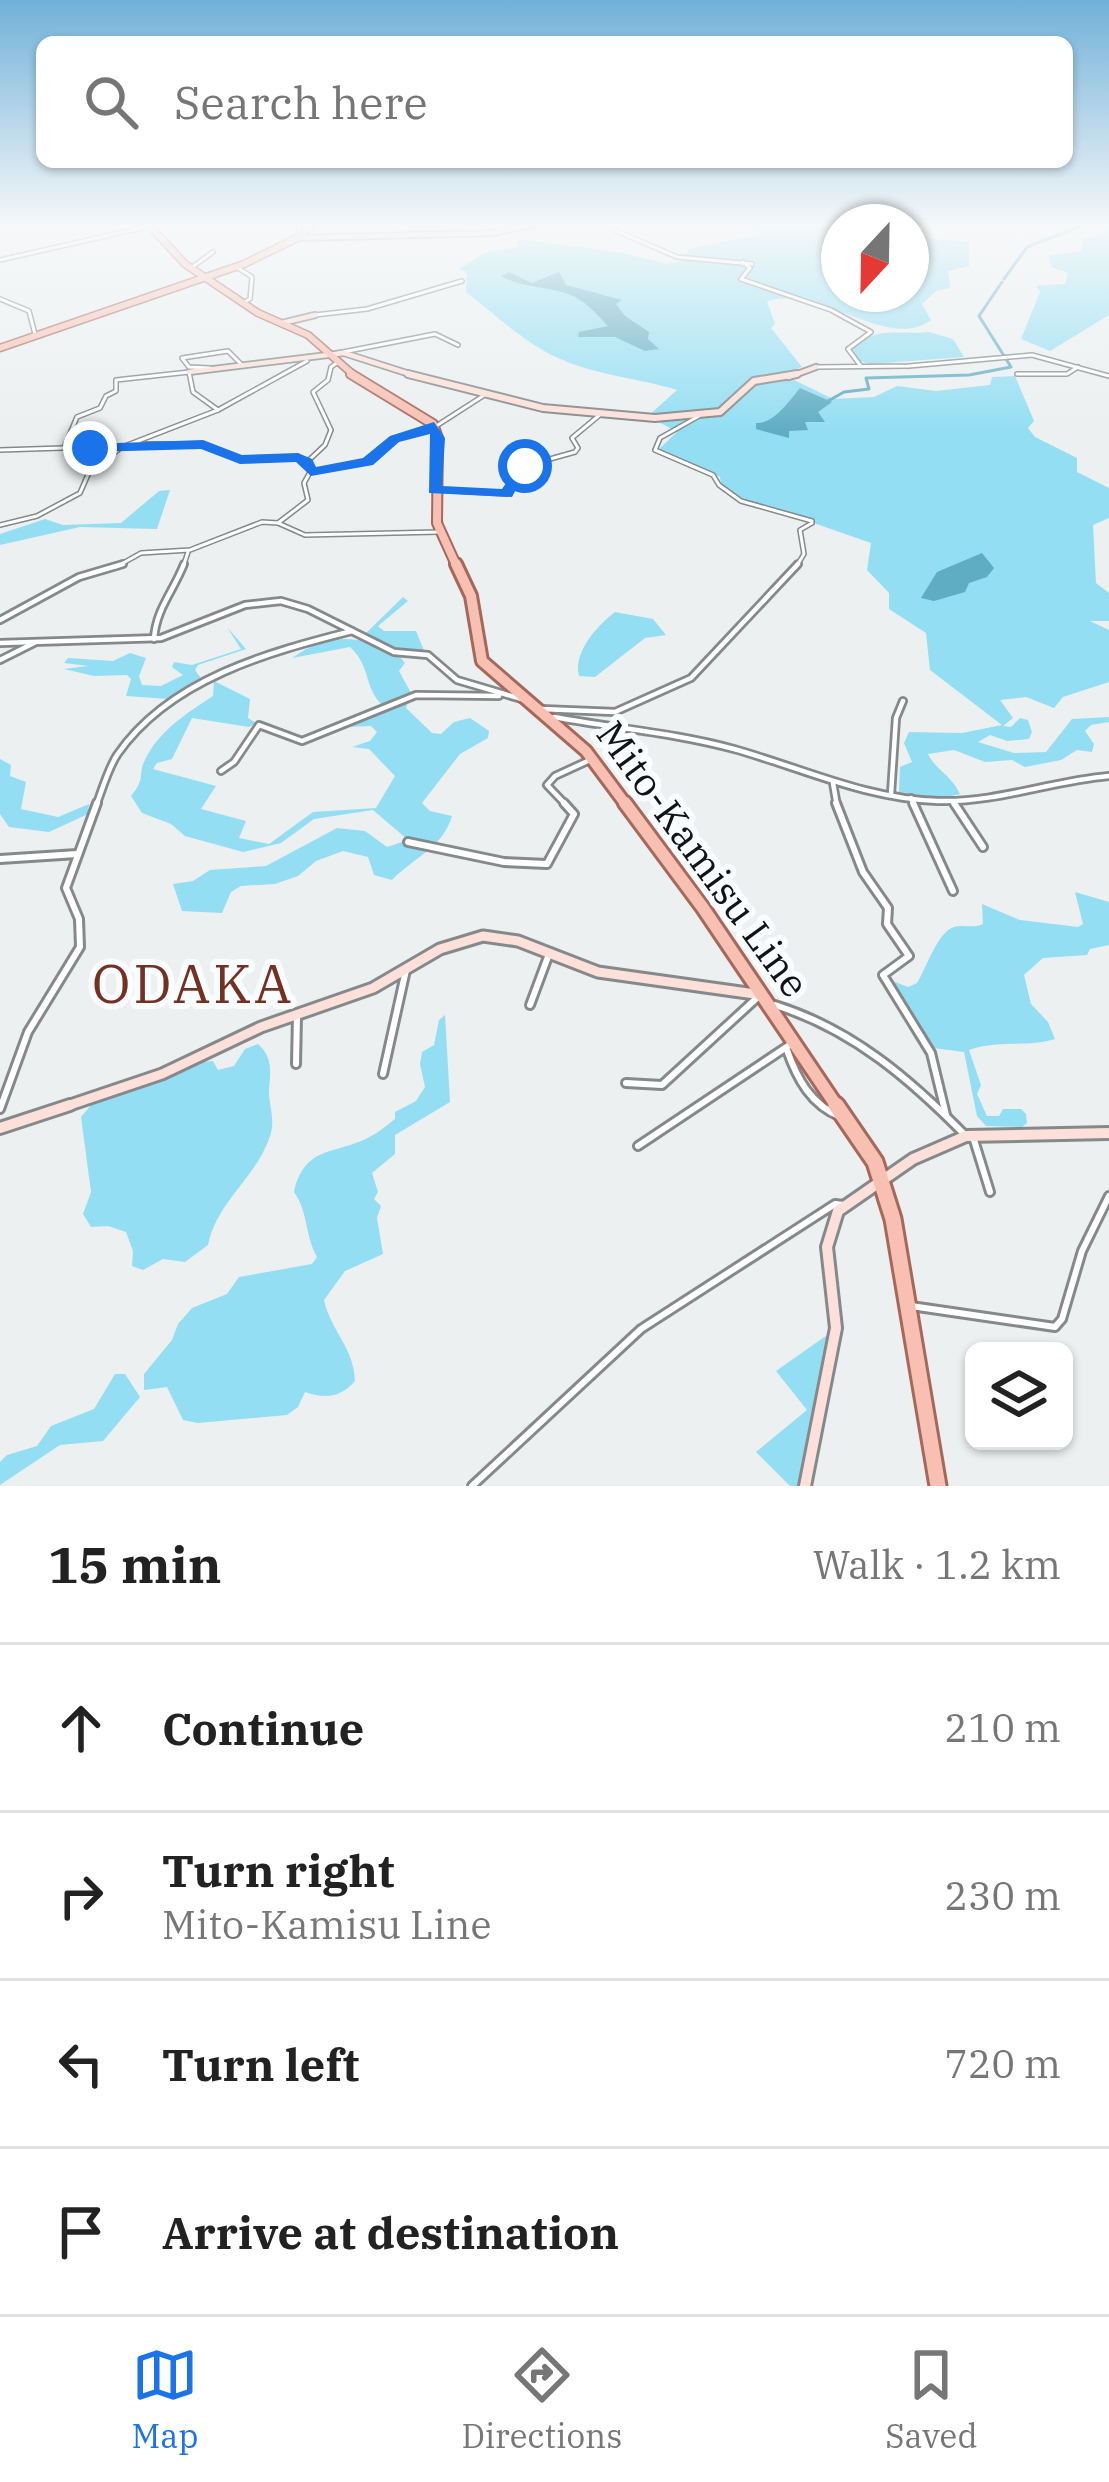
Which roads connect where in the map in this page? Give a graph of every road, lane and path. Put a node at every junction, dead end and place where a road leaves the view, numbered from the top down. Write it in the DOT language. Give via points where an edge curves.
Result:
graph roads {
  1 [pos="159,293"];
  2 [pos="229,293"];
  3 [pos="251,293"];
  4 [pos="421,293"];
  5 [pos="783,293"];
  6 [pos="0,299"];
  7 [pos="243,303"];
  8 [pos="315,315"];
  9 [pos="282,323"];
  10 [pos="35,334"];
  11 [pos="458,345"];
  12 [pos="0,348"];
  13 [pos="336,356"];
  14 [pos="307,361"];
  15 [pos="860,365"];
  16 [pos="243,367"];
  17 [pos="816,367"];
  18 [pos="1078,367"];
  19 [pos="219,370"];
  20 [pos="189,372"];
  21 [pos="1017,374"];
  22 [pos="1109,376"];
  23 [pos="488,393"];
  24 [pos="218,410"];
  25 [pos="602,413"];
  26 [pos="699,416"];
  27 [pos="434,426"];
  28 [pos="130,444"];
  29 [pos="122,446"];
  30 [pos="64,448"];
  31 [pos="0,450"];
  32 [pos="307,462"];
  33 [pos="311,472"];
  34 [pos="434,490"];
  35 [pos="278,523"];
  36 [pos="0,525"];
  37 [pos="439,532"];
  38 [pos="190,550"];
  39 [pos="0,620"];
  40 [pos="352,632"];
  41 [pos="154,639"];
  42 [pos="38,640"];
  43 [pos="0,643"];
  44 [pos="0,660"];
  45 [pos="504,696"];
  46 [pos="527,700"];
  47 [pos="903,701"];
  48 [pos="544,712"];
  49 [pos="592,759"];
  50 [pos="221,771"];
  51 [pos="1109,776"];
  52 [pos="833,783"];
  53 [pos="891,794"];
  54 [pos="911,798"];
  55 [pos="953,801"];
  56 [pos="408,842"];
  57 [pos="982,848"];
  58 [pos="76,854"];
  59 [pos="0,859"];
  60 [pos="953,891"];
  61 [pos="549,954"];
  62 [pos="406,970"];
  63 [pos="764,998"];
  64 [pos="530,1005"];
  65 [pos="298,1013"];
  66 [pos="791,1044"];
  67 [pos="296,1064"];
  68 [pos="382,1074"];
  69 [pos="626,1084"];
  70 [pos="0,1109"];
  71 [pos="846,1115"];
  72 [pos="946,1115"];
  73 [pos="0,1128"];
  74 [pos="1109,1133"];
  75 [pos="969,1135"];
  76 [pos="638,1146"];
  77 [pos="882,1178"];
  78 [pos="990,1192"];
  79 [pos="1109,1196"];
  80 [pos="844,1205"];
  81 [pos="909,1306"];
  82 [pos="472,1486"];
  83 [pos="805,1486"];
  84 [pos="938,1486"];
  1 -- 10 [label="main road"];
  2 -- 7 [label="main road"];
  3 -- 7 [label="street"];
  4 -- 8 [label="street"];
  5 -- 15 [label="street" via="869,327 848,349"];
  6 -- 10 [label="street" via="29,311"];
  7 -- 9 [label="main road"];
  8 -- 9 [label="street"];
  9 -- 13 [label="main road"];
  10 -- 12 [label="main road"];
  11 -- 13 [label="street" via="435,334"];
  13 -- 14 [label="street"];
  13 -- 23 [label="street"];
  13 -- 27 [label="main road"];
  13 -- 32 [label="street" via="314,392 331,430"];
  14 -- 16 [label="street"];
  14 -- 24 [label="street"];
  15 -- 17 [label="street"];
  15 -- 18 [label="street" via="1040,356"];
  16 -- 19 [label="street"];
  16 -- 19 [label="street" via="229,351 182,358 191,368"];
  17 -- 26 [label="street" via="756,380 724,411"];
  18 -- 21 [label="street"];
  18 -- 22 [label="street"];
  19 -- 20 [label="street"];
  20 -- 24 [label="street" via="193,392"];
  20 -- 30 [label="street" via="118,379 100,408 77,417"];
  23 -- 25 [label="street"];
  23 -- 27 [label="street"];
  24 -- 28 [label="street"];
  25 -- 26 [label="street"];
  25 -- 34 [label="street" via="572,437 575,452 525,466 507,494"];
  26 -- 48 [label="street" via="659,438 655,450 713,475 736,498 812,522 800,530 801,561 691,678 615,712"];
  27 -- 33 [label="street" via="395,439 368,462"];
  27 -- 34 [label="main road, Mito-Kamisu Line"];
  28 -- 29 [label="street"];
  28 -- 32 [label="street" via="203,444 240,460"];
  29 -- 30 [label="street"];
  29 -- 36 [label="street" via="91,470 80,493"];
  30 -- 31 [label="street"];
  32 -- 33 [label="street"];
  33 -- 35 [label="street" via="308,500"];
  34 -- 37 [label="main road, Mito-Kamisu Line"];
  35 -- 37 [label="street" via="305,535"];
  35 -- 38 [label="street"];
  37 -- 46 [label="main road, Mito-Kamisu Line" via="471,596 482,662"];
  38 -- 39 [label="street" via="141,553"];
  38 -- 41 [label="street" via="156,612"];
  40 -- 41 [label="street" via="296,604 267,601"];
  40 -- 45 [label="street" via="394,652 428,655 447,675"];
  40 -- 58 [label="street" via="266,652 171,700 117,755"];
  41 -- 42 [label="street"];
  42 -- 43 [label="street"];
  42 -- 44 [label="street"];
  45 -- 46 [label="street"];
  45 -- 50 [label="street" via="416,695 305,741 256,725"];
  46 -- 48 [label="main road, Mito-Kamisu Line"];
  47 -- 53 [label="street"];
  48 -- 49 [label="main road, Mito-Kamisu Line"];
  48 -- 52 [label="street" via="743,751"];
  49 -- 56 [label="street" via="547,785 574,814 548,864"];
  49 -- 63 [label="main road, Mito-Kamisu Line"];
  51 -- 55 [label="street"];
  52 -- 53 [label="street"];
  52 -- 72 [label="street" via="863,872 909,956 883,975 931,1053"];
  53 -- 54 [label="street"];
  54 -- 55 [label="street"];
  54 -- 60 [label="street"];
  55 -- 57 [label="street"];
  58 -- 59 [label="street"];
  58 -- 70 [label="street" via="66,888 80,947 28,1032"];
  61 -- 62 [label="street" via="482,937"];
  61 -- 63 [label="street" via="598,972"];
  61 -- 64 [label="street"];
  62 -- 65 [label="street"];
  62 -- 68 [label="street"];
  63 -- 66 [label="main road, Mito-Kamisu Line"];
  63 -- 69 [label="street" via="662,1084"];
  63 -- 72 [label="street" via="856,1042"];
  65 -- 67 [label="street"];
  65 -- 73 [label="street" via="143,1081"];
  66 -- 71 [label="main road, Mito-Kamisu Line"];
  66 -- 71 [label="street" via="806,1090 835,1117"];
  66 -- 76 [label="street"];
  71 -- 77 [label="main road, Mito-Kamisu Line"];
  72 -- 75 [label="street"];
  74 -- 75 [label="street"];
  75 -- 77 [label="street"];
  75 -- 78 [label="street"];
  77 -- 80 [label="street"];
  77 -- 81 [label="main road, Mito-Kamisu Line"];
  79 -- 81 [label="street" via="1055,1327"];
  80 -- 82 [label="street" via="641,1329"];
  80 -- 83 [label="street" via="828,1236 836,1328"];
  81 -- 84 [label="main road, Mito-Kamisu Line"];
}
